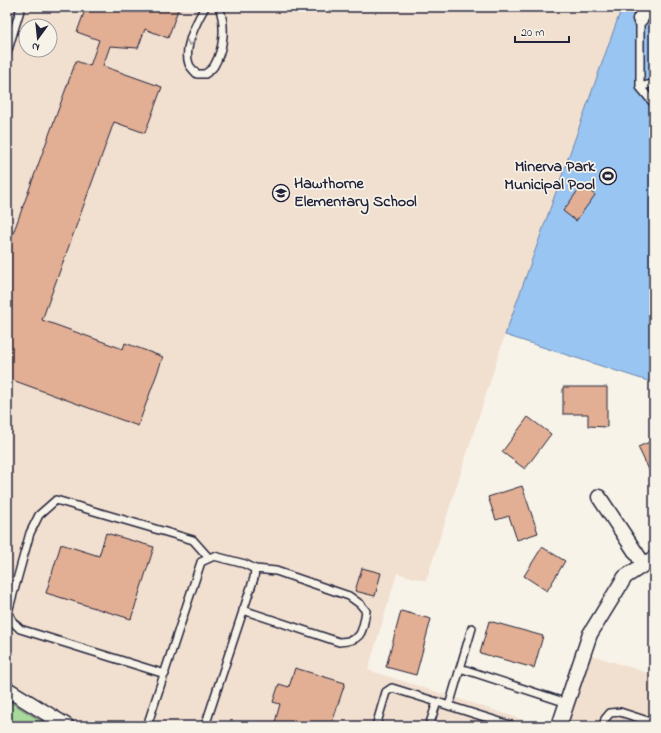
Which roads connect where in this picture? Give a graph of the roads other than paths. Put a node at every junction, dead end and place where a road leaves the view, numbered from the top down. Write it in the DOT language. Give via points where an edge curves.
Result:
graph roads {
  1 [pos="21,7"];
  2 [pos="205,7"];
  3 [pos="219,7"];
  4 [pos="648,7"];
  5 [pos="640,19"];
  6 [pos="7,53"];
  7 [pos="654,83"];
  8 [pos="640,86"];
  9 [pos="654,104"];
  10 [pos="599,497"];
  11 [pos="209,558"];
  12 [pos="649,562"];
  13 [pos="255,569"];
  14 [pos="242,610"];
  15 [pos="472,628"];
  16 [pos="460,668"];
  17 [pos="165,674"];
  18 [pos="7,689"];
  19 [pos="437,702"];
  20 [pos="567,703"];
  21 [pos="449,706"];
  22 [pos="654,723"];
  23 [pos="67,726"];
  24 [pos="147,726"];
  25 [pos="205,726"];
  26 [pos="376,726"];
  27 [pos="429,726"];
  28 [pos="513,726"];
  29 [pos="559,726"];
  30 [pos="603,726"];
  1 -- 6 [label="lane"];
  2 -- 3 [label="lane, one-way" via="195,25 187,54 189,65 197,74 205,74 214,67 223,42"];
  4 -- 5 [label="street"];
  5 -- 8 [label="lane"];
  7 -- 8 [label="lane"];
  8 -- 9 [label="lane"];
  10 -- 12 [label="street"];
  11 -- 13 [label="lane" via="214,556"];
  11 -- 17 [label="lane" via="202,562"];
  11 -- 17 [label="lane" via="193,540 56,500 39,515 30,533 8,612 13,622 20,629"];
  12 -- 20 [label="street" via="625,577 590,634"];
  13 -- 14 [label="lane"];
  13 -- 14 [label="lane" via="276,571 349,596 366,611 363,628 359,636 351,642 339,642"];
  14 -- 25 [label="lane"];
  15 -- 16 [label="lane"];
  16 -- 20 [label="lane"];
  16 -- 21 [label="lane"];
  17 -- 24 [label="lane"];
  18 -- 23 [label="street"];
  19 -- 21 [label="lane"];
  19 -- 26 [label="lane" via="392,688 386,692"];
  19 -- 27 [label="lane"];
  20 -- 29 [label="street"];
  21 -- 28 [label="lane"];
  22 -- 30 [label="lane" via="620,712 610,713"];
}
